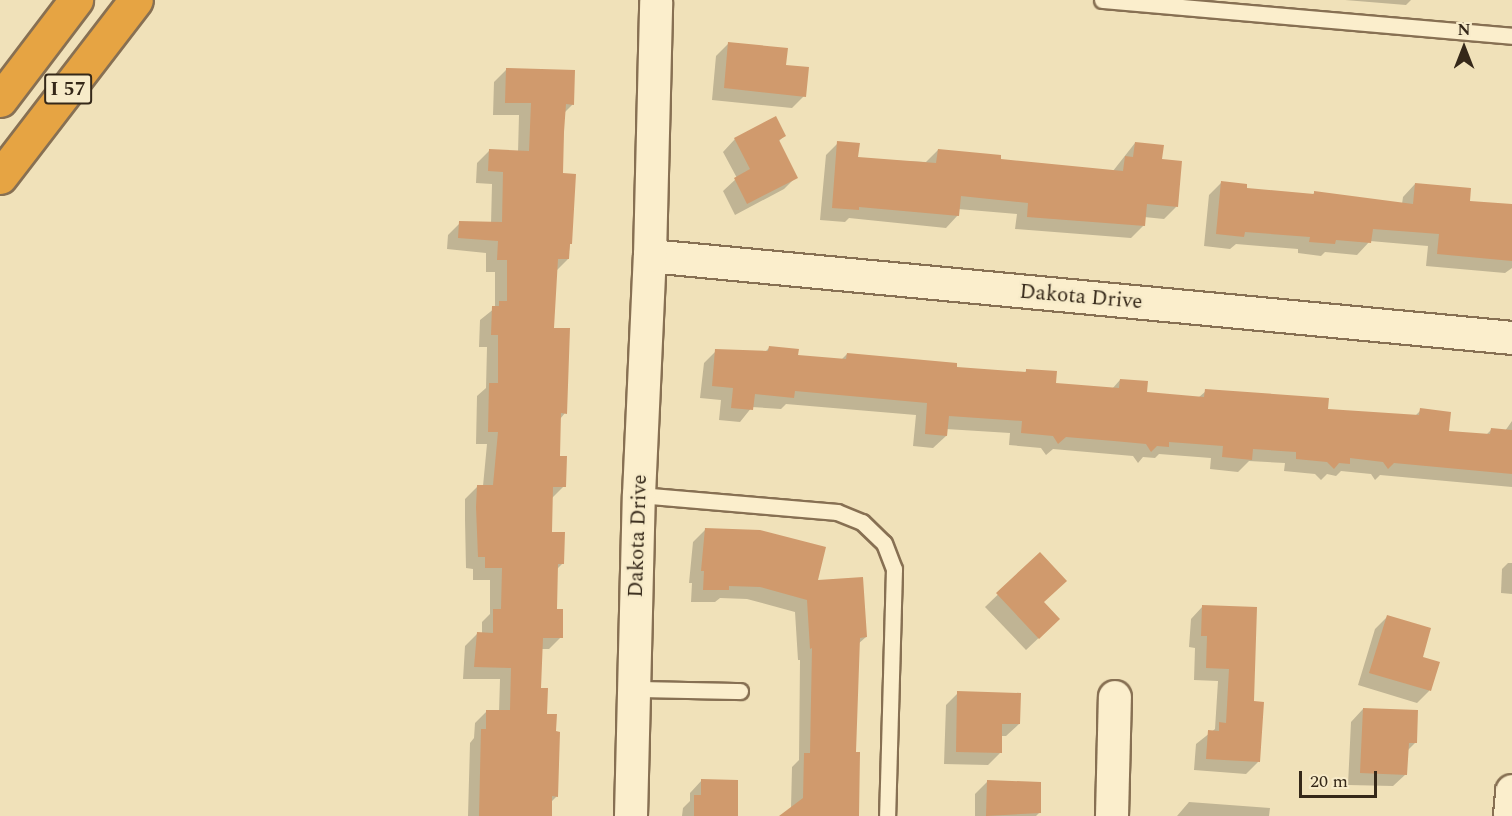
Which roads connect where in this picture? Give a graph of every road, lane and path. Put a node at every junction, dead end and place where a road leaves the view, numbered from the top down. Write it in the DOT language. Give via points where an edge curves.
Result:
graph roads {
  1 [pos="51,0"];
  2 [pos="76,0"];
  3 [pos="136,0"];
  4 [pos="1102,0"];
  5 [pos="656,2"];
  6 [pos="1512,36"];
  7 [pos="0,70"];
  8 [pos="0,100"];
  9 [pos="0,177"];
  10 [pos="650,256"];
  11 [pos="1512,338"];
  12 [pos="639,495"];
  13 [pos="635,689"];
  14 [pos="740,691"];
  15 [pos="1115,697"];
  16 [pos="1512,791"];
  17 [pos="632,816"];
  18 [pos="887,816"];
  19 [pos="1112,816"];
  20 [pos="1510,816"];
  1 -- 7 [label="highway"];
  2 -- 8 [label="highway, I 57"];
  3 -- 9 [label="highway, I 57"];
  4 -- 6 [label="lane"];
  5 -- 10 [label="street, Dakota Drive"];
  10 -- 11 [label="street, Dakota Drive"];
  10 -- 12 [label="street, Dakota Drive"];
  12 -- 13 [label="street, Dakota Drive"];
  12 -- 18 [label="lane" via="837,512 862,522 884,543 894,569"];
  13 -- 14 [label="lane"];
  13 -- 17 [label="street, Dakota Drive"];
  15 -- 19 [label="street"];
  16 -- 20 [label="street"];
}
